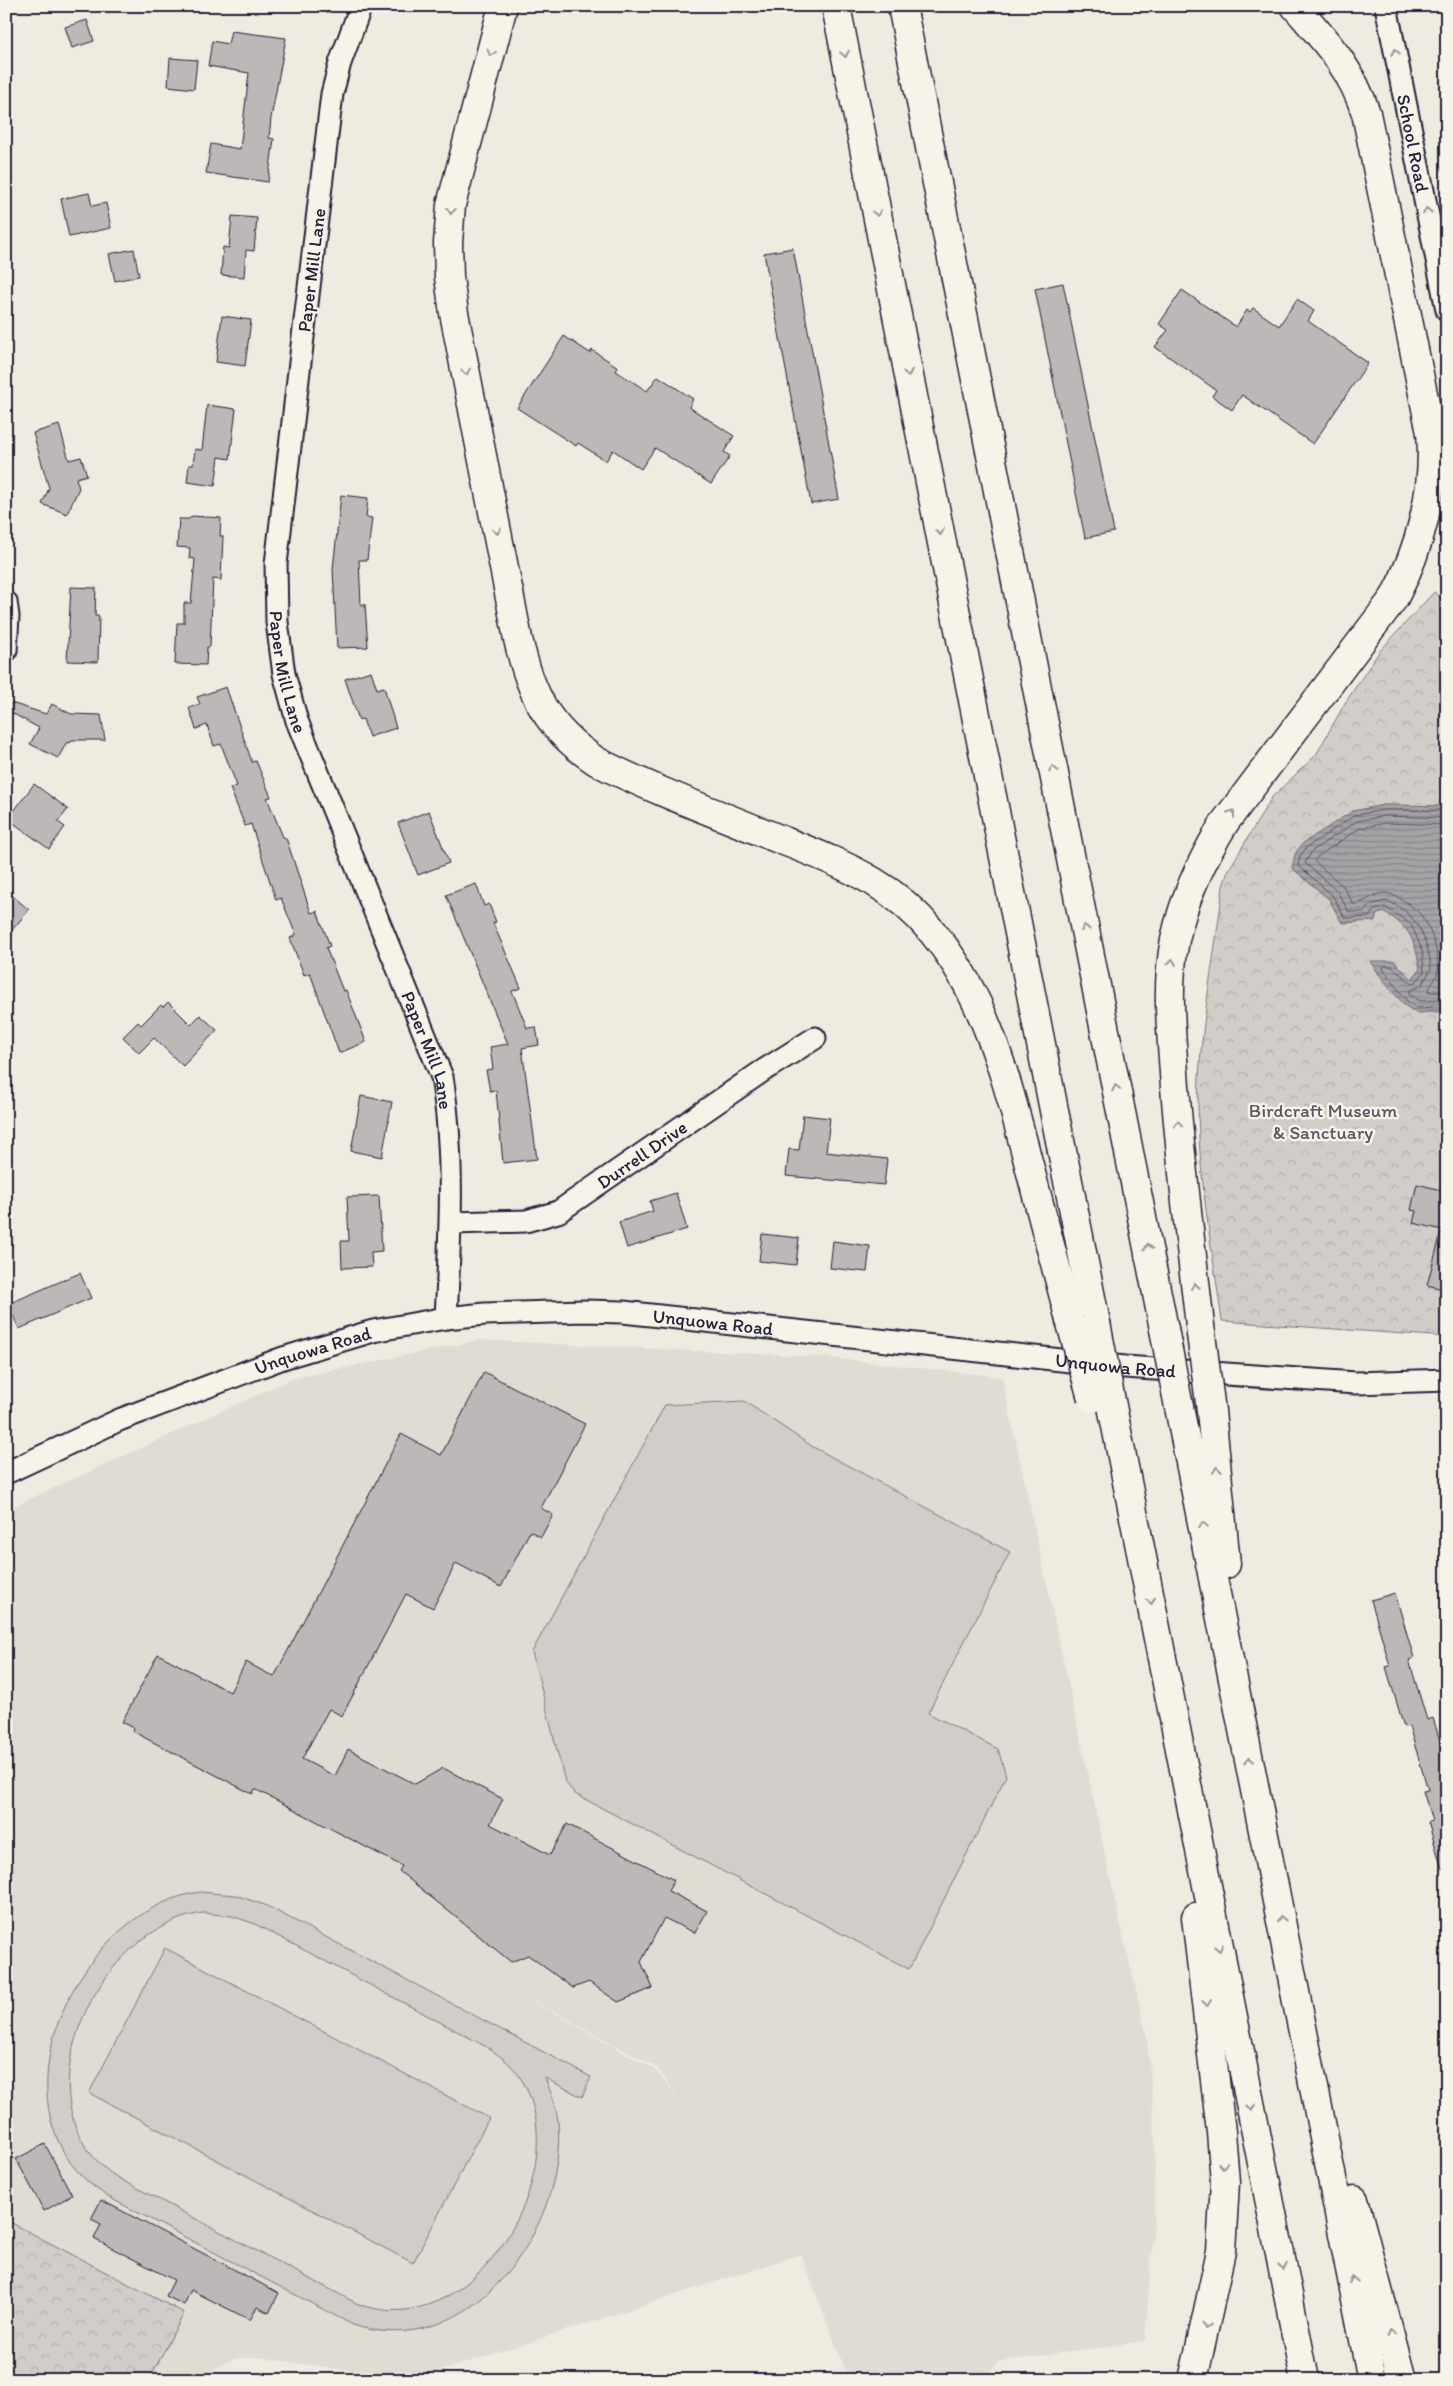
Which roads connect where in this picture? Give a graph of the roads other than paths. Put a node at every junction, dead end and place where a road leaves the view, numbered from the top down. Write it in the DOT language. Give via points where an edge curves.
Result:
graph roads {
  1 [pos="362,6"];
  2 [pos="504,6"];
  3 [pos="836,6"];
  4 [pos="902,6"];
  5 [pos="1294,6"];
  6 [pos="1386,6"];
  7 [pos="1447,310"];
  8 [pos="6,602"];
  9 [pos="6,651"];
  10 [pos="815,1038"];
  11 [pos="451,1223"];
  12 [pos="446,1318"];
  13 [pos="1083,1322"];
  14 [pos="1447,1380"];
  15 [pos="6,1473"];
  16 [pos="1239,1710"];
  17 [pos="1172,1712"];
  18 [pos="1290,1967"];
  19 [pos="1193,2380"];
  20 [pos="1305,2380"];
  21 [pos="1372,2380"];
  22 [pos="1402,2380"];
  1 -- 11 [label="street, Paper Mill Lane" via="332,94 276,564 277,622 284,674 297,721 442,1077 447,1103"];
  2 -- 13 [label="highway, one-way" via="451,205 449,277 518,639 533,691 560,733 596,760 858,873 908,907 935,936 972,993 993,1046"];
  3 -- 13 [label="highway, one-way"];
  16 -- 4 [label="highway, one-way, bridge"];
  16 -- 5 [label="highway, one-way, bridge" via="1211,1411 1181,1158 1170,1000 1175,941 1193,880 1225,822 1394,598 1405,578 1420,532 1433,456 1366,113 1341,59"];
  7 -- 6 [label="street, School Road, one-way"];
  8 -- 9 [label="street"];
  10 -- 11 [label="street, Durrell Drive" via="558,1212 526,1221"];
  11 -- 12 [label="street, Paper Mill Lane"];
  12 -- 14 [label="street, Unquowa Road" via="541,1312 623,1312 1125,1366 1356,1383"];
  12 -- 15 [label="street, Unquowa Road" via="373,1332 283,1358 118,1420"];
  13 -- 17 [label="highway, one-way, bridge" via="1141,1553"];
  18 -- 16 [label="highway, one-way"];
  17 -- 19 [label="highway, one-way" via="1219,2114 1224,2182 1221,2251"];
  17 -- 20 [label="highway, one-way"];
  21 -- 18 [label="highway, one-way"];
  22 -- 18 [label="highway, one-way"];
}
